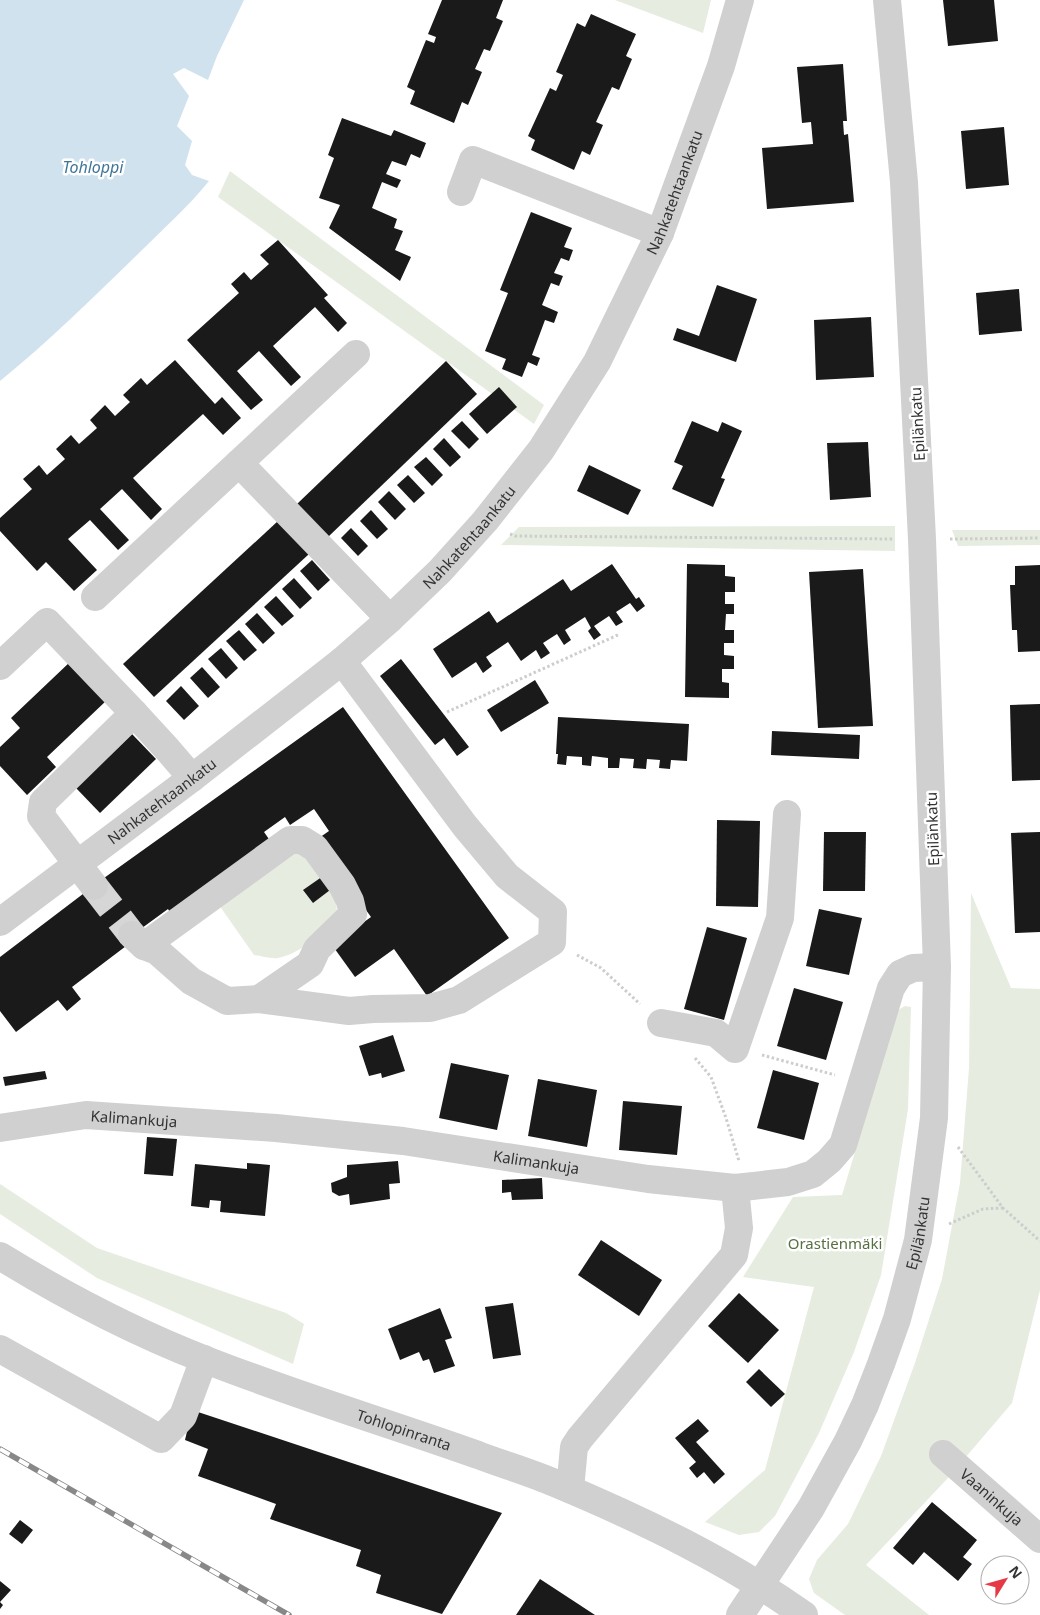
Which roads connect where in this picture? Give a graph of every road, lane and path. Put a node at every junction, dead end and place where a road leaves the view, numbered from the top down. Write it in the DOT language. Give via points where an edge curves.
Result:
graph roads {
  1 [pos="740,0"];
  2 [pos="887,0"];
  3 [pos="461,192"];
  4 [pos="660,233"];
  5 [pos="356,354"];
  6 [pos="239,463"];
  7 [pos="485,521"];
  8 [pos="1040,538"];
  9 [pos="935,539"];
  10 [pos="96,596"];
  11 [pos="390,619"];
  12 [pos="620,634"];
  13 [pos="342,661"];
  14 [pos="0,666"];
  15 [pos="448,712"];
  16 [pos="134,713"];
  17 [pos="192,778"];
  18 [pos="787,814"];
  19 [pos="86,875"];
  20 [pos="0,922"];
  21 [pos="937,967"];
  22 [pos="259,999"];
  23 [pos="661,1023"];
  24 [pos="774,1058"];
  25 [pos="825,1072"];
  26 [pos="0,1128"];
  27 [pos="958,1147"];
  28 [pos="735,1188"];
  29 [pos="1004,1208"];
  30 [pos="946,1225"];
  31 [pos="1040,1240"];
  32 [pos="0,1256"];
  33 [pos="0,1349"];
  34 [pos="204,1360"];
  35 [pos="943,1454"];
  36 [pos="570,1489"];
  37 [pos="1040,1539"];
  38 [pos="760,1586"];
  39 [pos="740,1615"];
  40 [pos="804,1615"];
  1 -- 4 [label="street, Nahkatehtaankatu" via="721,66"];
  2 -- 9 [label="street, Epilänkatu"];
  3 -- 4 [label="street" via="473,160"];
  4 -- 7 [label="street, Nahkatehtaankatu" via="597,362 541,450"];
  5 -- 6 [label="street"];
  6 -- 10 [label="street"];
  6 -- 11 [label="street"];
  7 -- 9 [label="path" via="515,536"];
  7 -- 11 [label="street, Nahkatehtaankatu"];
  8 -- 9 [label="path"];
  9 -- 21 [label="street, Epilänkatu"];
  11 -- 13 [label="street, Nahkatehtaankatu"];
  12 -- 15 [label="path"];
  13 -- 17 [label="street, Nahkatehtaankatu"];
  13 -- 22 [label="street" via="465,826 508,876 553,912 552,942 459,1000 430,1008 348,1011"];
  14 -- 16 [label="street" via="47,622"];
  16 -- 17 [label="street"];
  16 -- 19 [label="street" via="43,802 41,816"];
  17 -- 19 [label="street, Nahkatehtaankatu"];
  18 -- 23 [label="street" via="780,918 735,1049 716,1033"];
  19 -- 20 [label="street, Nahkatehtaankatu"];
  21 -- 28 [label="street, Kalimankuja" via="913,968 900,974 891,988 843,1145 829,1161 813,1174 788,1182"];
  21 -- 38 [label="street, Epilänkatu" via="934,1118 918,1240 908,1281 881,1364 848,1441 811,1508"];
  22 -- 22 [label="street" via="227,1001 191,981 157,951 138,940 290,840 302,840 315,848 342,885 353,914 317,949 310,964"];
  24 -- 25 [label="path"];
  26 -- 28 [label="street, Kalimankuja" via="86,1115 276,1128 403,1141 648,1179"];
  27 -- 29 [label="path"];
  28 -- 36 [label="street" via="739,1228 734,1255 580,1438 574,1447"];
  29 -- 30 [label="path" via="982,1209"];
  29 -- 31 [label="path"];
  32 -- 34 [label="street, Tohlopinranta" via="132,1328"];
  33 -- 34 [label="street" via="161,1439 183,1416"];
  34 -- 36 [label="street, Tohlopinranta"];
  35 -- 37 [label="street, Vaaninkuja"];
  36 -- 38 [label="street, Tohlopinranta" via="645,1523"];
  38 -- 39 [label="street, Epilänkatu"];
  38 -- 40 [label="street, Tohlopinranta"];
}
